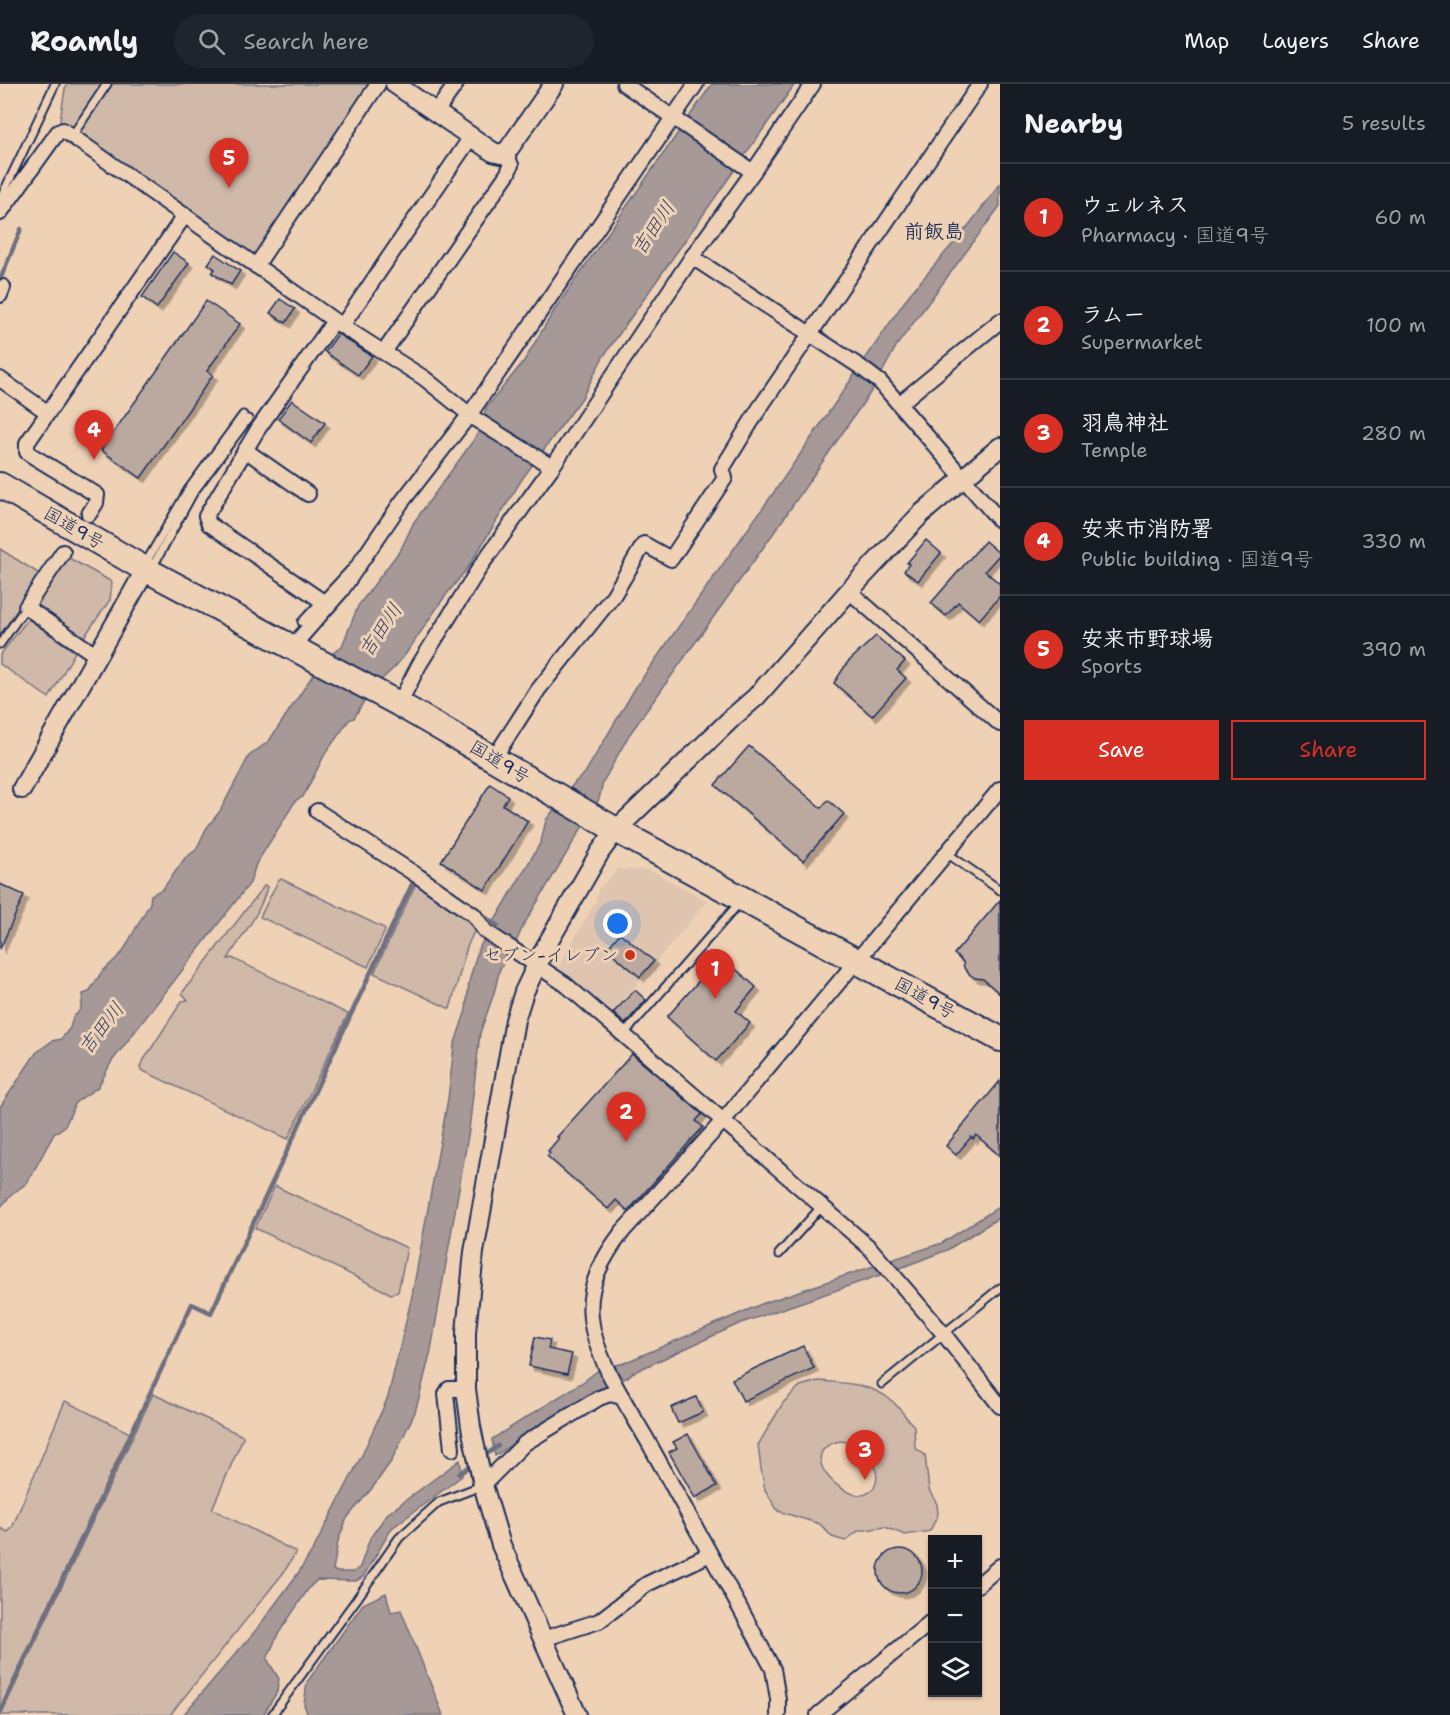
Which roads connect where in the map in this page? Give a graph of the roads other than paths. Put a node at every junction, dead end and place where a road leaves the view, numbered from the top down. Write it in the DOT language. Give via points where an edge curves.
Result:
graph roads {
  1 [pos="54,84"];
  2 [pos="107,84"];
  3 [pos="378,84"];
  4 [pos="395,84"];
  5 [pos="456,84"];
  6 [pos="554,84"];
  7 [pos="624,84"];
  8 [pos="696,84"];
  9 [pos="813,84"];
  10 [pos="980,84"];
  11 [pos="436,112"];
  12 [pos="677,121"];
  13 [pos="72,136"];
  14 [pos="471,137"];
  15 [pos="505,152"];
  16 [pos="748,169"];
  17 [pos="0,200"];
  18 [pos="0,213"];
  19 [pos="185,215"];
  20 [pos="692,257"];
  21 [pos="256,266"];
  22 [pos="1000,321"];
  23 [pos="338,323"];
  24 [pos="811,334"];
  25 [pos="384,352"];
  26 [pos="0,379"];
  27 [pos="899,404"];
  28 [pos="47,412"];
  29 [pos="246,417"];
  30 [pos="472,417"];
  31 [pos="1000,447"];
  32 [pos="245,450"];
  33 [pos="552,467"];
  34 [pos="964,477"];
  35 [pos="0,484"];
  36 [pos="308,494"];
  37 [pos="89,514"];
  38 [pos="1000,521"];
  39 [pos="63,552"];
  40 [pos="146,570"];
  41 [pos="355,570"];
  42 [pos="849,591"];
  43 [pos="322,601"];
  44 [pos="26,607"];
  45 [pos="302,622"];
  46 [pos="0,644"];
  47 [pos="295,648"];
  48 [pos="97,656"];
  49 [pos="394,702"];
  50 [pos="1000,724"];
  51 [pos="494,758"];
  52 [pos="22,789"];
  53 [pos="1000,789"];
  54 [pos="317,811"];
  55 [pos="616,830"];
  56 [pos="948,854"];
  57 [pos="1000,890"];
  58 [pos="743,899"];
  59 [pos="858,961"];
  60 [pos="537,964"];
  61 [pos="624,1034"];
  62 [pos="1000,1039"];
  63 [pos="723,1121"];
  64 [pos="822,1206"];
  65 [pos="779,1254"];
  66 [pos="1000,1288"];
  67 [pos="943,1334"];
  68 [pos="882,1384"];
  69 [pos="466,1389"];
  70 [pos="622,1397"];
  71 [pos="1000,1406"];
  72 [pos="452,1449"];
  73 [pos="482,1479"];
  74 [pos="710,1554"];
  75 [pos="1000,1566"];
  76 [pos="982,1582"];
  77 [pos="928,1625"];
  78 [pos="543,1639"];
  79 [pos="272,1715"];
  80 [pos="577,1715"];
  81 [pos="778,1715"];
  82 [pos="818,1715"];
  1 -- 17 [label="lane"];
  2 -- 13 [label="lane"];
  3 -- 21 [label="street"];
  4 -- 11 [label="street"];
  5 -- 11 [label="street"];
  6 -- 15 [label="street"];
  7 -- 12 [label="street"];
  8 -- 12 [label="street"];
  9 -- 16 [label="street"];
  10 -- 24 [label="street"];
  11 -- 14 [label="street"];
  12 -- 16 [label="street"];
  12 -- 30 [label="street"];
  13 -- 18 [label="street" via="63,130 58,132"];
  13 -- 19 [label="street"];
  14 -- 15 [label="street" via="493,152"];
  14 -- 23 [label="street"];
  15 -- 25 [label="street" via="511,165 508,173"];
  16 -- 20 [label="street"];
  19 -- 21 [label="street"];
  19 -- 28 [label="street"];
  20 -- 24 [label="street"];
  20 -- 33 [label="street"];
  21 -- 23 [label="street"];
  22 -- 27 [label="street"];
  23 -- 25 [label="street"];
  23 -- 32 [label="street"];
  24 -- 27 [label="street" via="880,382"];
  24 -- 51 [label="street" via="759,409 722,469 725,478 671,559 644,544 613,596 538,690"];
  25 -- 30 [label="street"];
  26 -- 28 [label="street"];
  27 -- 34 [label="street"];
  28 -- 37 [label="street" via="27,443 27,452 97,495"];
  29 -- 40 [label="lane" via="188,490"];
  30 -- 33 [label="street"];
  30 -- 41 [label="street" via="401,503"];
  31 -- 34 [label="street"];
  32 -- 36 [label="street"];
  32 -- 43 [label="street" via="207,512 207,522"];
  33 -- 49 [label="street" via="482,564"];
  34 -- 38 [label="street"];
  34 -- 42 [label="street" via="921,514"];
  35 -- 40 [label="highway, 国道9号"];
  39 -- 44 [label="street"];
  40 -- 47 [label="highway, 国道9号"];
  40 -- 48 [label="street"];
  41 -- 43 [label="lane" via="348,571"];
  41 -- 47 [label="street"];
  42 -- 50 [label="street"];
  42 -- 55 [label="street" via="756,697"];
  43 -- 45 [label="lane"];
  44 -- 46 [label="lane"];
  44 -- 48 [label="street"];
  47 -- 49 [label="highway, 国道9号"];
  48 -- 52 [label="street"];
  49 -- 51 [label="highway, 国道9号"];
  51 -- 55 [label="highway, 国道9号"];
  53 -- 56 [label="street"];
  54 -- 60 [label="street" via="418,876 474,915 487,933"];
  55 -- 58 [label="highway, 国道9号"];
  55 -- 60 [label="street"];
  56 -- 57 [label="lane"];
  56 -- 59 [label="street"];
  58 -- 59 [label="highway, 国道9号"];
  58 -- 61 [label="lane"];
  59 -- 62 [label="highway, 国道9号"];
  59 -- 63 [label="street"];
  60 -- 61 [label="street"];
  60 -- 69 [label="street" via="515,1020 478,1225 466,1332"];
  61 -- 63 [label="street"];
  63 -- 64 [label="street"];
  63 -- 70 [label="street" via="623,1231 595,1276 591,1322 596,1344"];
  64 -- 65 [label="lane"];
  64 -- 67 [label="street" via="870,1248"];
  66 -- 67 [label="lane"];
  67 -- 68 [label="lane"];
  67 -- 71 [label="street"];
  69 -- 72 [label="street" via="449,1389 446,1394"];
  69 -- 73 [label="street"];
  70 -- 73 [label="street" via="610,1394 599,1398 525,1443"];
  70 -- 74 [label="street"];
  73 -- 78 [label="street" via="501,1545"];
  73 -- 79 [label="lane" via="439,1502 399,1538"];
  74 -- 78 [label="street" via="647,1584 599,1622"];
  74 -- 81 [label="street" via="773,1669"];
  75 -- 76 [label="street"];
  77 -- 82 [label="street"];
  78 -- 80 [label="street"];
}
